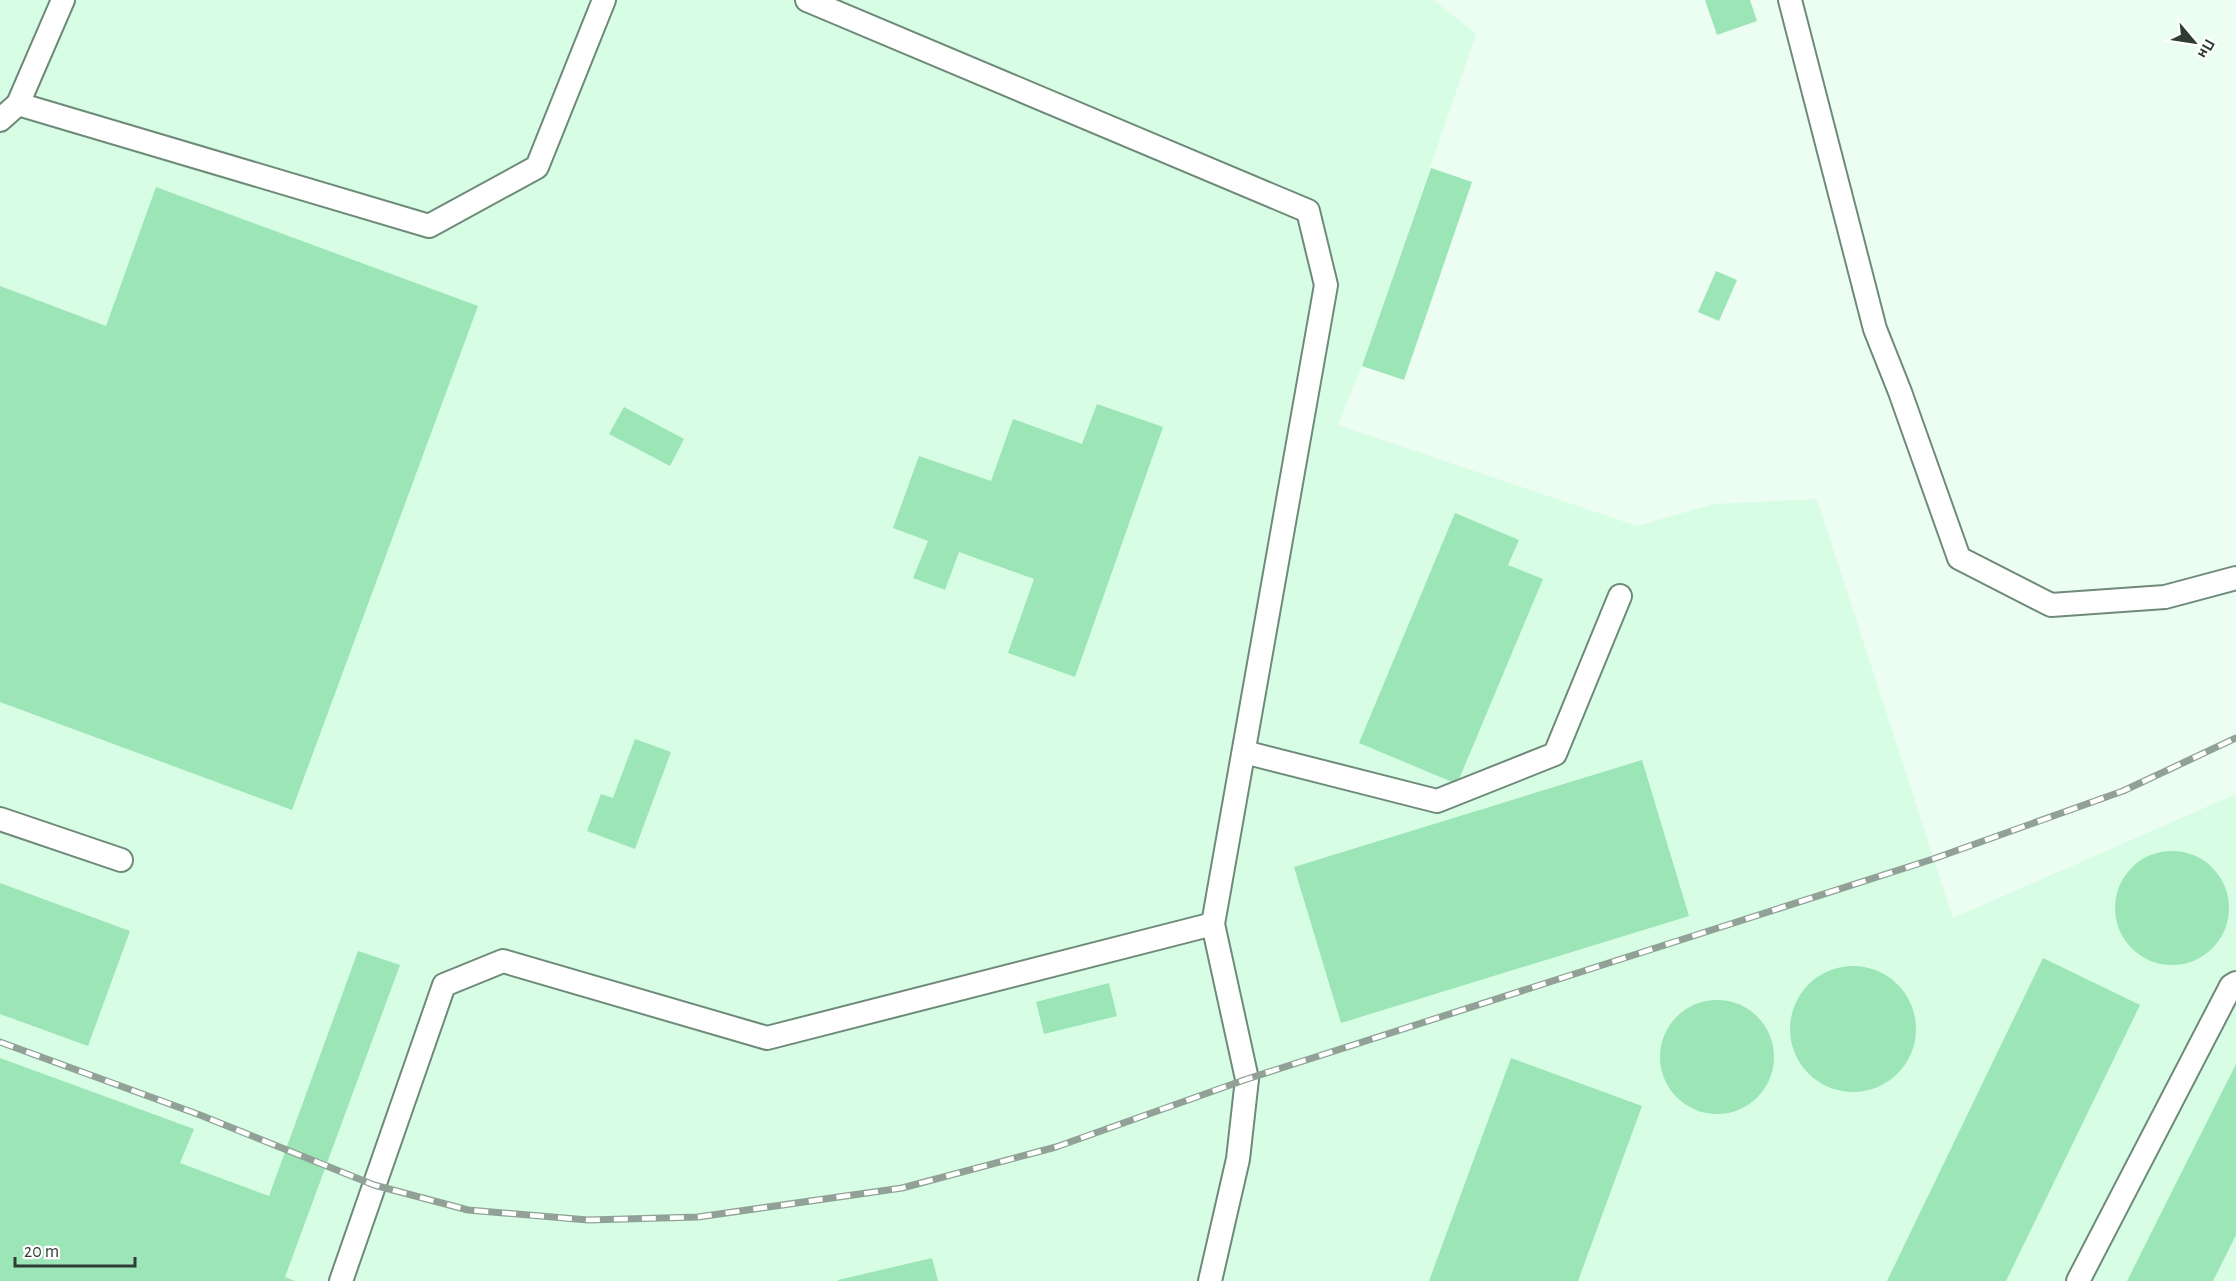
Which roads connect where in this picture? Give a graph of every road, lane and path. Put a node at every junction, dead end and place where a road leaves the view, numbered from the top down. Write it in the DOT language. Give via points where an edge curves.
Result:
graph roads {
  1 [pos="63,0"];
  2 [pos="604,0"];
  3 [pos="807,0"];
  4 [pos="1790,0"];
  5 [pos="18,104"];
  6 [pos="0,120"];
  7 [pos="2236,578"];
  8 [pos="1620,596"];
  9 [pos="1244,752"];
  10 [pos="0,819"];
  11 [pos="121,860"];
  12 [pos="1213,924"];
  13 [pos="2236,983"];
  14 [pos="341,1281"];
  15 [pos="1210,1281"];
  16 [pos="2078,1281"];
  1 -- 5 [label="lane"];
  2 -- 5 [label="lane" via="537,167 429,226"];
  3 -- 9 [label="lane" via="1308,211 1326,285"];
  4 -- 7 [label="lane" via="1875,329 1959,558 2051,605 2165,597"];
  5 -- 6 [label="lane"];
  8 -- 9 [label="lane" via="1555,754 1437,801"];
  9 -- 12 [label="lane"];
  10 -- 11 [label="lane"];
  12 -- 14 [label="lane" via="767,1038 503,961 444,985"];
  12 -- 15 [label="lane" via="1247,1079 1238,1159"];
  13 -- 16 [label="lane" via="2231,986"];
}
